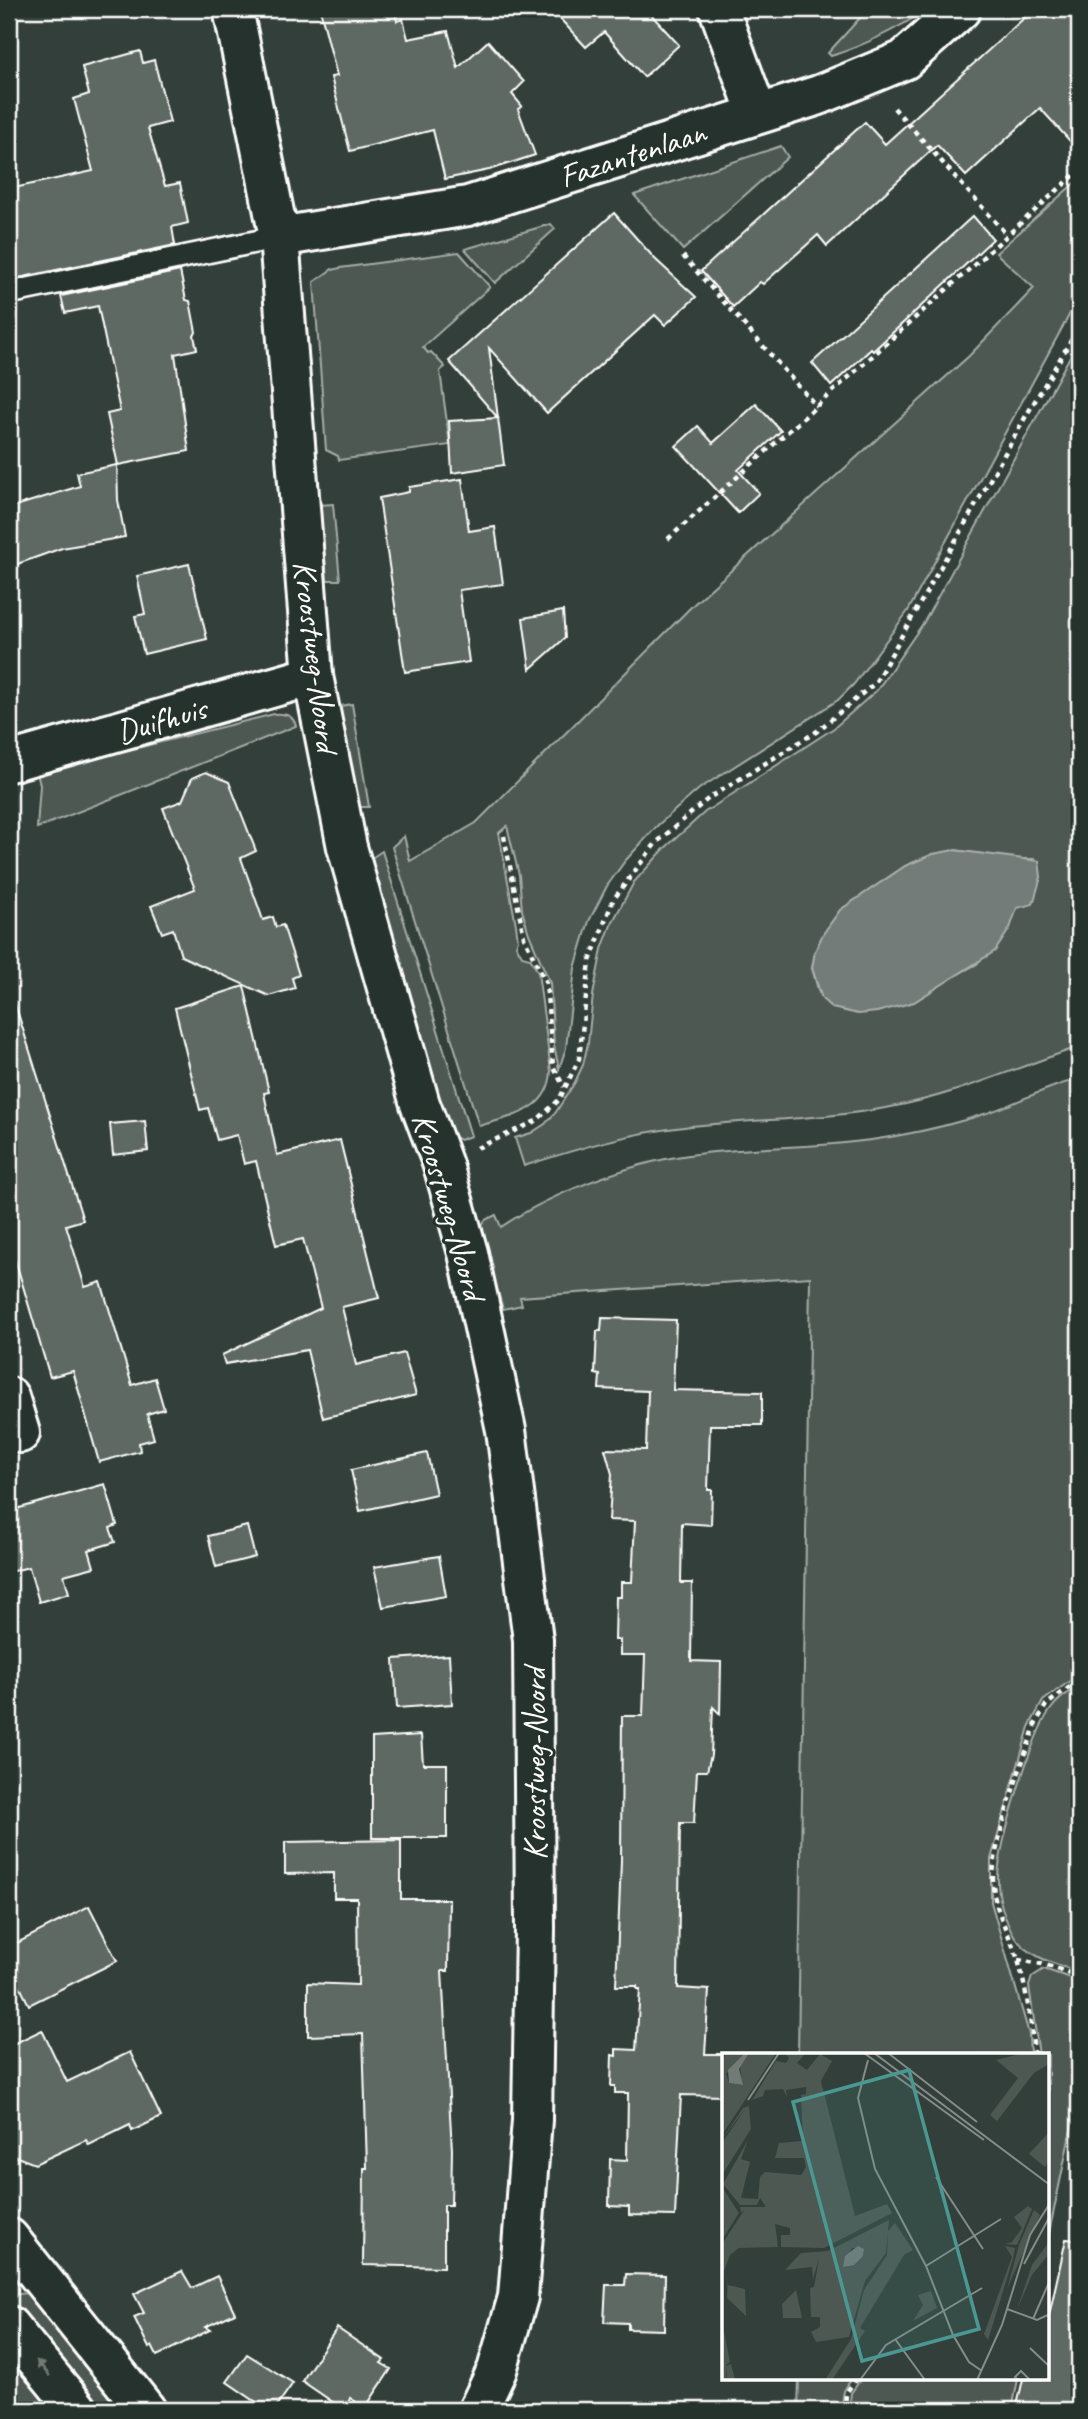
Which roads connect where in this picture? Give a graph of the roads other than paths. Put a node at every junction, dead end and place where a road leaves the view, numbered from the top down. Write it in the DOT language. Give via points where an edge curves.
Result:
graph roads {
  1 [pos="233,9"];
  2 [pos="719,9"];
  3 [pos="961,9"];
  4 [pos="757,113"];
  5 [pos="279,237"];
  6 [pos="9,293"];
  7 [pos="313,676"];
  8 [pos="9,762"];
  9 [pos="9,1397"];
  10 [pos="20,1433"];
  11 [pos="13,2251"];
  12 [pos="9,2326"];
  13 [pos="78,2410"];
  14 [pos="146,2410"];
  15 [pos="478,2410"];
  1 -- 5 [label="street, Kroostweg-Noord"];
  2 -- 4 [label="street"];
  3 -- 4 [label="street, Fazantenlaan" via="904,60 819,95"];
  4 -- 5 [label="street, Fazantenlaan" via="468,206"];
  5 -- 6 [label="lane"];
  5 -- 7 [label="street, Kroostweg-Noord"];
  7 -- 8 [label="street, Duifhuis"];
  7 -- 15 [label="street, Kroostweg-Noord" via="346,847 468,1253 506,1430 533,1640 532,2120 518,2297 496,2370"];
  9 -- 10 [label="street"];
  11 -- 14 [label="street"];
  13 -- 12 [label="street, one-way"];
}
